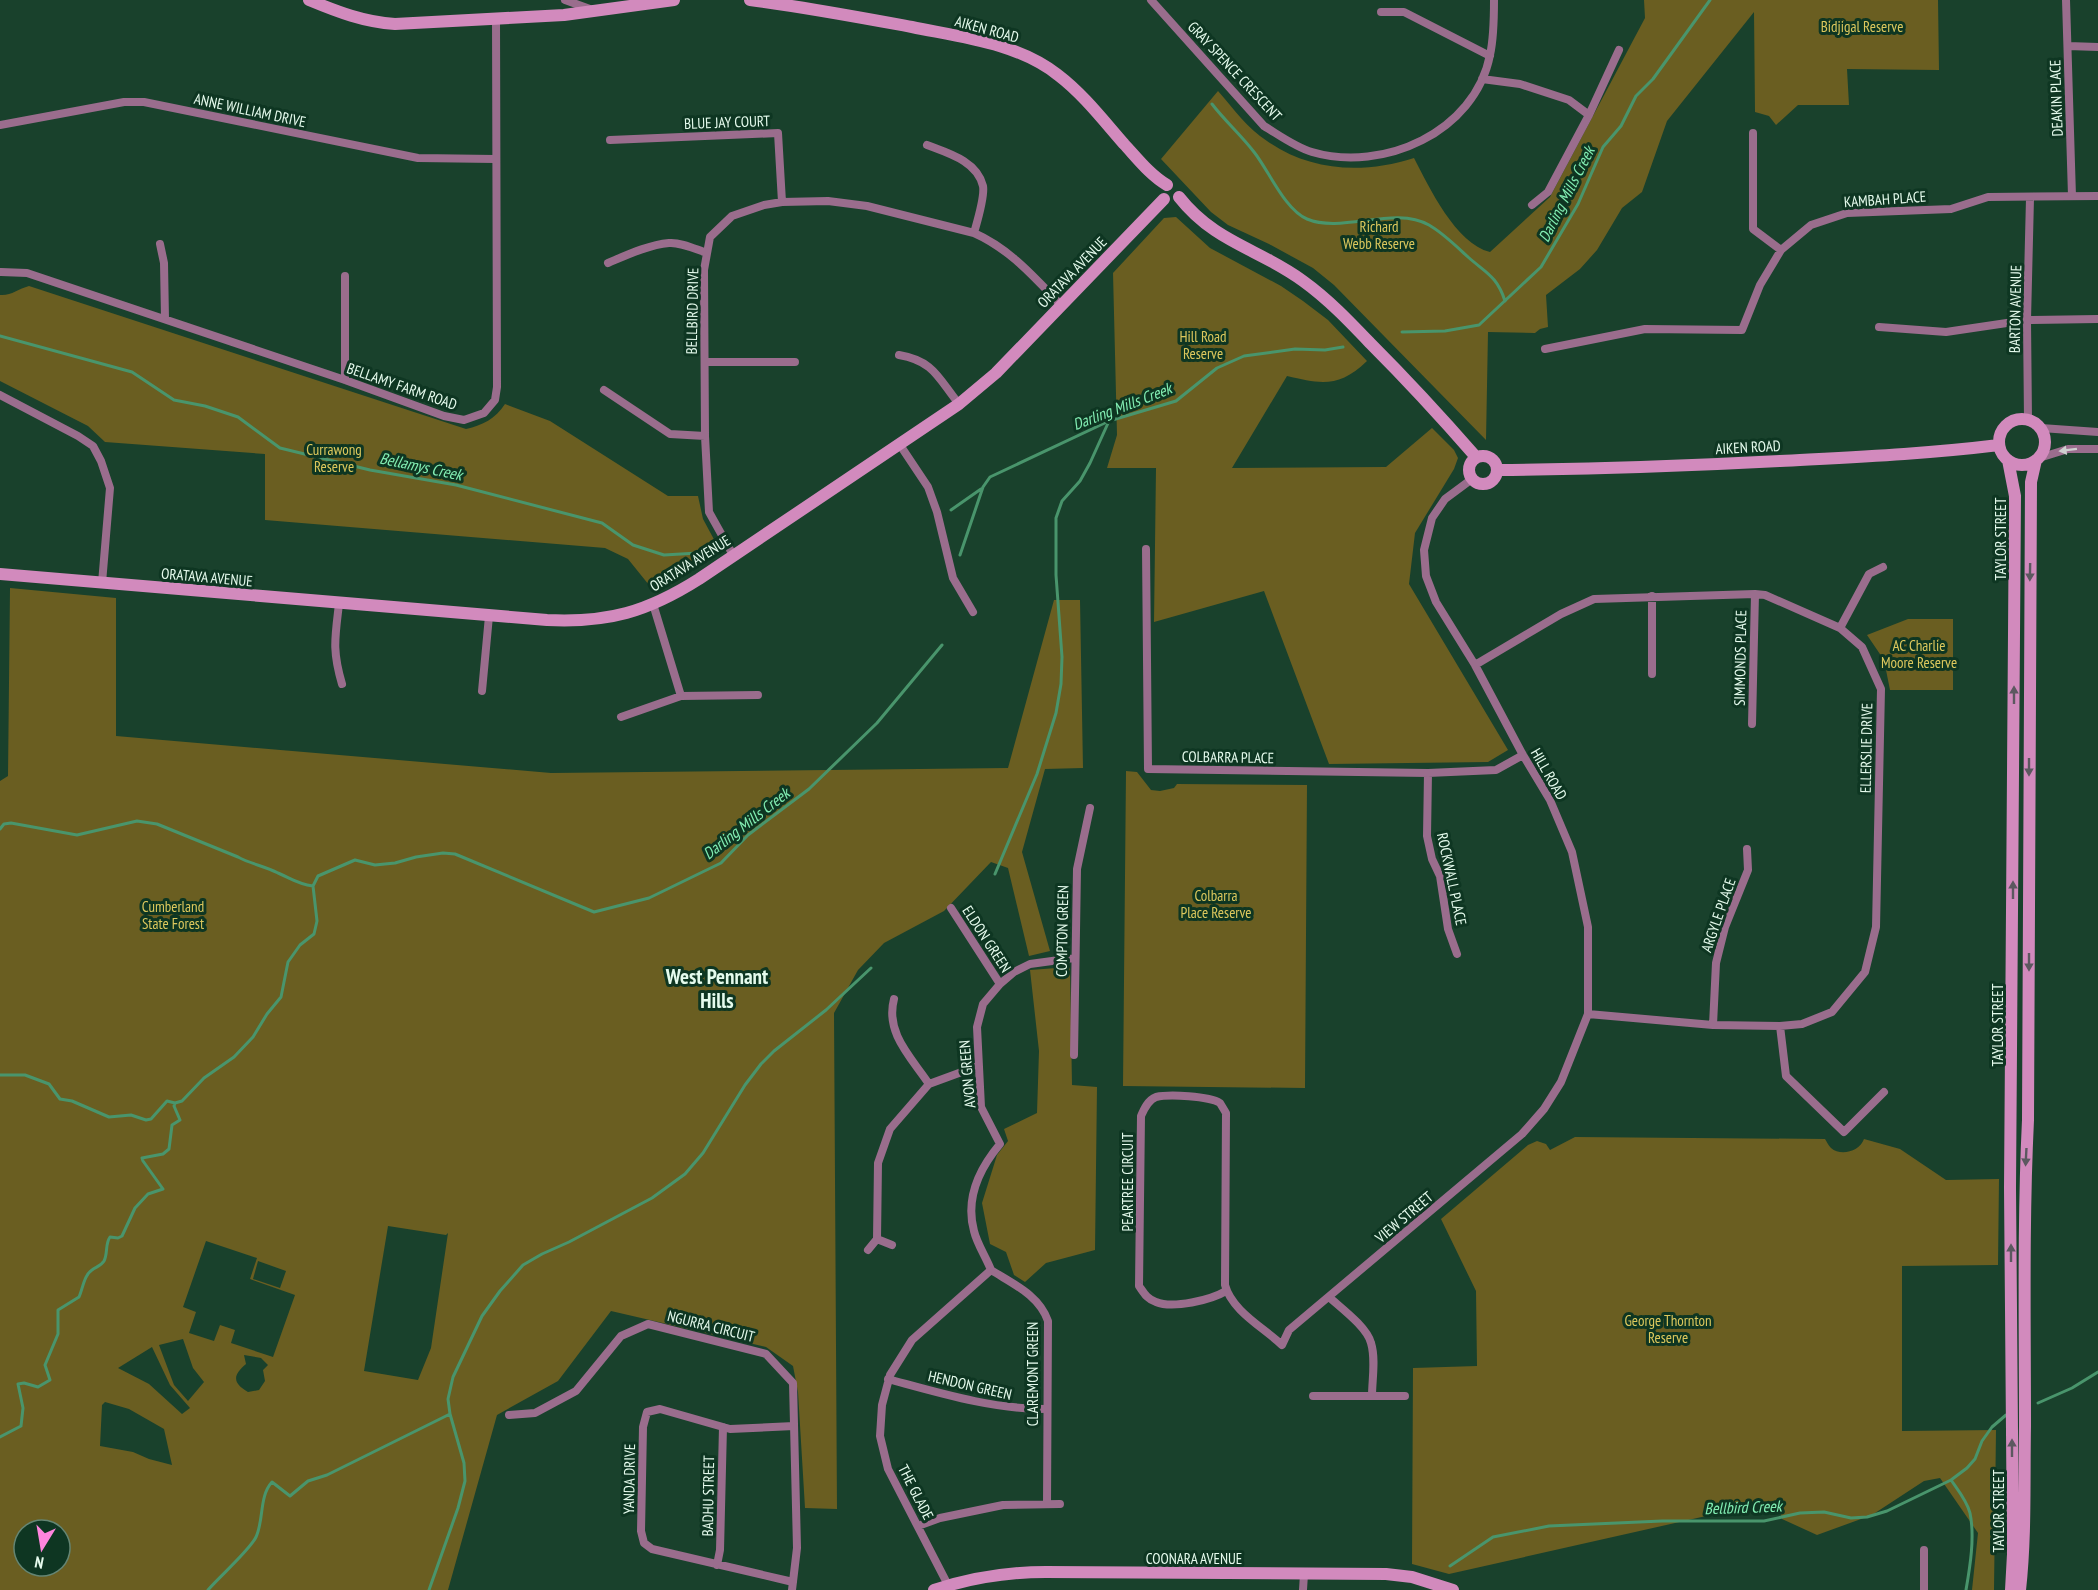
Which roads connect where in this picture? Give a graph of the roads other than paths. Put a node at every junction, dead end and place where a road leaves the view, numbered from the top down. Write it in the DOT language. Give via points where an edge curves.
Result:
graph roads {
  1 [pos="309,0"];
  2 [pos="565,0"];
  3 [pos="674,0"];
  4 [pos="750,0"];
  5 [pos="1151,0"];
  6 [pos="1494,0"];
  7 [pos="2066,0"];
  8 [pos="597,11"];
  9 [pos="1381,12"];
  10 [pos="496,19"];
  11 [pos="2068,46"];
  12 [pos="2098,46"];
  13 [pos="1619,50"];
  14 [pos="1490,56"];
  15 [pos="1482,79"];
  16 [pos="1589,115"];
  17 [pos="0,125"];
  18 [pos="1752,134"];
  19 [pos="610,140"];
  20 [pos="927,145"];
  21 [pos="495,159"];
  22 [pos="1167,185"];
  23 [pos="2072,196"];
  24 [pos="2098,196"];
  25 [pos="1179,197"];
  26 [pos="2030,198"];
  27 [pos="1164,199"];
  28 [pos="782,202"];
  29 [pos="1532,205"];
  30 [pos="974,233"];
  31 [pos="160,244"];
  32 [pos="1781,250"];
  33 [pos="707,253"];
  34 [pos="608,263"];
  35 [pos="1,272"];
  36 [pos="345,276"];
  37 [pos="1061,305"];
  38 [pos="165,319"];
  39 [pos="2098,319"];
  40 [pos="2027,320"];
  41 [pos="1879,327"];
  42 [pos="1545,349"];
  43 [pos="899,355"];
  44 [pos="705,362"];
  45 [pos="795,362"];
  46 [pos="345,380"];
  47 [pos="604,390"];
  48 [pos="0,395"];
  49 [pos="958,404"];
  50 [pos="2028,420"];
  51 [pos="2041,428"];
  52 [pos="2098,432"];
  53 [pos="705,436"];
  54 [pos="900,445"];
  55 [pos="1999,445"];
  56 [pos="2098,449"];
  57 [pos="1476,457"];
  58 [pos="2038,459"];
  59 [pos="2008,460"];
  60 [pos="1497,470"];
  61 [pos="1472,479"];
  62 [pos="1146,549"];
  63 [pos="733,555"];
  64 [pos="1883,567"];
  65 [pos="0,574"];
  66 [pos="102,583"];
  67 [pos="1755,594"];
  68 [pos="1652,596"];
  69 [pos="339,604"];
  70 [pos="653,604"];
  71 [pos="973,612"];
  72 [pos="489,616"];
  73 [pos="1840,628"];
  74 [pos="1475,665"];
  75 [pos="1652,674"];
  76 [pos="342,684"];
  77 [pos="482,691"];
  78 [pos="758,695"];
  79 [pos="681,696"];
  80 [pos="621,717"];
  81 [pos="1752,724"];
  82 [pos="1522,755"];
  83 [pos="1428,773"];
  84 [pos="1090,808"];
  85 [pos="1747,849"];
  86 [pos="951,908"];
  87 [pos="1457,954"];
  88 [pos="1074,958"];
  89 [pos="1000,984"];
  90 [pos="894,999"];
  91 [pos="1588,1014"];
  92 [pos="1713,1025"];
  93 [pos="1780,1026"];
  94 [pos="1074,1055"];
  95 [pos="978,1066"];
  96 [pos="929,1084"];
  97 [pos="1884,1092"];
  98 [pos="1544,1109"];
  99 [pos="877,1239"];
  100 [pos="892,1245"];
  101 [pos="868,1250"];
  102 [pos="991,1270"];
  103 [pos="1226,1291"];
  104 [pos="1329,1297"];
  105 [pos="888,1379"];
  106 [pos="1313,1396"];
  107 [pos="1372,1396"];
  108 [pos="1406,1396"];
  109 [pos="1046,1409"];
  110 [pos="509,1415"];
  111 [pos="794,1426"];
  112 [pos="723,1427"];
  113 [pos="1047,1504"];
  114 [pos="1060,1504"];
  115 [pos="918,1526"];
  116 [pos="1924,1550"];
  117 [pos="717,1564"];
  118 [pos="1304,1574"];
  119 [pos="792,1586"];
  120 [pos="948,1586"];
  121 [pos="934,1590"];
  122 [pos="1303,1590"];
  123 [pos="1453,1590"];
  124 [pos="1924,1590"];
  125 [pos="2011,1590"];
  126 [pos="2020,1590"];
  1 -- 10 [label="street" via="349,16 385,23"];
  2 -- 8 [label="street"];
  3 -- 8 [label="street"];
  4 -- 22 [label="street, AIKEN ROAD" via="947,34 1025,56 1070,86"];
  5 -- 15 [label="street, GRAY SPENCE CRESCENT" via="1264,126 1312,152 1373,157 1403,150 1455,119"];
  6 -- 14 [label="street, GRAY SPENCE CRESCENT"];
  7 -- 11 [label="street, DEAKIN PLACE"];
  8 -- 10 [label="street"];
  9 -- 14 [label="street" via="1404,12"];
  10 -- 21 [label="street, BELLAMY FARM ROAD"];
  11 -- 12 [label="street"];
  11 -- 23 [label="street, DEAKIN PLACE"];
  13 -- 16 [label="street"];
  14 -- 15 [label="street, GRAY SPENCE CRESCENT"];
  15 -- 16 [label="street" via="1520,84 1569,100"];
  16 -- 29 [label="street" via="1548,192"];
  17 -- 21 [label="street, ANNE WILLIAM DRIVE" via="124,102 144,102 418,158"];
  18 -- 32 [label="street" via="1753,229"];
  19 -- 28 [label="street, BLUE JAY COURT" via="778,133"];
  20 -- 30 [label="street" via="957,156 974,169 983,187"];
  21 -- 46 [label="street, BELLAMY FARM ROAD" via="497,387 491,407 464,420"];
  22 -- 25 [label="street" via="1177,186"];
  22 -- 27 [label="street" via="1162,191"];
  23 -- 24 [label="street, KAMBAH PLACE"];
  23 -- 26 [label="street, KAMBAH PLACE"];
  25 -- 27 [label="street" via="1172,202"];
  25 -- 57 [label="street" via="1211,229 1285,269 1322,296 1409,382"];
  26 -- 32 [label="street, KAMBAH PLACE" via="1988,197 1951,209 1847,213 1811,225"];
  26 -- 40 [label="street, BARTON AVENUE"];
  27 -- 37 [label="street, ORATAVA AVENUE"];
  28 -- 30 [label="street, BELLBIRD DRIVE" via="828,201 867,206"];
  28 -- 33 [label="street, BELLBIRD DRIVE" via="732,216 710,237"];
  30 -- 37 [label="street, BELLBIRD DRIVE" via="1008,252"];
  31 -- 38 [label="street"];
  32 -- 42 [label="street, KAMBAH PLACE" via="1760,285 1742,330 1645,329"];
  33 -- 34 [label="street" via="670,243"];
  33 -- 44 [label="street, BELLBIRD DRIVE"];
  35 -- 38 [label="street, BELLAMY FARM ROAD" via="27,273"];
  36 -- 46 [label="street"];
  37 -- 49 [label="street, ORATAVA AVENUE" via="985,383"];
  38 -- 46 [label="street, BELLAMY FARM ROAD"];
  39 -- 40 [label="street"];
  40 -- 41 [label="street" via="1946,332"];
  40 -- 50 [label="street, BARTON AVENUE"];
  43 -- 49 [label="street" via="927,363"];
  44 -- 45 [label="street"];
  44 -- 53 [label="street, BELLBIRD DRIVE"];
  47 -- 53 [label="street" via="670,434"];
  48 -- 66 [label="street" via="93,446 110,488"];
  49 -- 54 [label="street, ORATAVA AVENUE"];
  50 -- 51 [label="street"];
  50 -- 55 [label="street" via="2007,424"];
  51 -- 52 [label="street"];
  51 -- 58 [label="street" via="2045,443"];
  53 -- 63 [label="street, BELLBIRD DRIVE" via="709,512"];
  54 -- 63 [label="street, ORATAVA AVENUE"];
  54 -- 71 [label="street" via="928,487 954,578"];
  55 -- 59 [label="street"];
  55 -- 60 [label="street, AIKEN ROAD" via="1751,463"];
  56 -- 58 [label="street, one-way" via="2068,449"];
  57 -- 60 [label="street" via="1491,458"];
  57 -- 61 [label="street" via="1468,468"];
  58 -- 59 [label="street" via="2022,465"];
  58 -- 126 [label="street, TAYLOR STREET, one-way" via="2031,482 2024,1537"];
  125 -- 59 [label="street, TAYLOR STREET, one-way" via="2016,496"];
  60 -- 61 [label="street" via="1486,484"];
  61 -- 74 [label="street, HILL ROAD" via="1444,499 1432,518 1424,561 1430,591"];
  62 -- 83 [label="street, COLBARRA PLACE" via="1148,769"];
  63 -- 70 [label="street, ORATAVA AVENUE" via="681,591"];
  64 -- 73 [label="street" via="1869,574"];
  65 -- 66 [label="street, ORATAVA AVENUE"];
  66 -- 69 [label="street, ORATAVA AVENUE"];
  67 -- 68 [label="street, ELLERSLIE DRIVE"];
  67 -- 73 [label="street, ELLERSLIE DRIVE"];
  67 -- 81 [label="street, SIMMONDS PLACE"];
  68 -- 74 [label="street, ELLERSLIE DRIVE" via="1594,599"];
  68 -- 75 [label="street"];
  69 -- 72 [label="street, ORATAVA AVENUE"];
  69 -- 76 [label="street" via="334,646"];
  70 -- 72 [label="street, ORATAVA AVENUE" via="589,621"];
  70 -- 79 [label="street"];
  72 -- 77 [label="street"];
  73 -- 93 [label="street, ELLERSLIE DRIVE" via="1862,647 1881,688 1876,927 1865,972 1832,1012 1802,1024"];
  74 -- 82 [label="street, HILL ROAD"];
  78 -- 79 [label="street"];
  79 -- 80 [label="street"];
  82 -- 83 [label="street, COLBARRA PLACE" via="1497,770"];
  82 -- 91 [label="street, HILL ROAD" via="1550,800 1572,852 1588,927"];
  83 -- 87 [label="street, ROCKWALL PLACE" via="1427,836"];
  84 -- 88 [label="street, COMPTON GREEN" via="1077,869"];
  85 -- 92 [label="street, ARGYLE PLACE" via="1748,870 1725,927 1716,963"];
  86 -- 89 [label="street, ELDON GREEN"];
  88 -- 89 [label="street, AVON GREEN" via="1030,964"];
  88 -- 94 [label="street, COMPTON GREEN"];
  89 -- 95 [label="street, AVON GREEN" via="983,1004 977,1027"];
  90 -- 96 [label="street" via="893,1030"];
  91 -- 92 [label="street, ELLERSLIE DRIVE"];
  91 -- 98 [label="street, HILL ROAD" via="1561,1082"];
  92 -- 93 [label="street, ELLERSLIE DRIVE"];
  93 -- 97 [label="street" via="1786,1076 1844,1132"];
  95 -- 96 [label="street"];
  95 -- 102 [label="street, AVON GREEN" via="981,1107 1000,1144 979,1174 970,1202 974,1231"];
  96 -- 99 [label="street" via="890,1129 878,1163"];
  98 -- 104 [label="street, VIEW STREET" via="1522,1134"];
  99 -- 100 [label="street"];
  99 -- 101 [label="street"];
  102 -- 105 [label="street, THE GLADE" via="912,1340"];
  102 -- 109 [label="street, CLAREMONT GREEN" via="1033,1297 1045,1311"];
  103 -- 103 [label="street, PEARTREE CIRCUIT" via="1226,1113 1212,1099 1156,1097 1141,1116 1139,1286 1145,1296 1165,1305 1216,1297"];
  103 -- 104 [label="street, VIEW STREET" via="1250,1319 1282,1345 1289,1330"];
  104 -- 107 [label="street" via="1371,1341"];
  105 -- 109 [label="street, HENDON GREEN" via="986,1404"];
  105 -- 115 [label="street, THE GLADE" via="880,1436 888,1468"];
  106 -- 107 [label="street"];
  107 -- 108 [label="street"];
  109 -- 113 [label="street, CLAREMONT GREEN"];
  110 -- 111 [label="street, NGURRA CIRCUIT" via="535,1413 576,1391 621,1336 648,1324 766,1354 793,1383"];
  111 -- 112 [label="street, YANDA DRIVE"];
  111 -- 119 [label="street, NGURRA CIRCUIT" via="797,1548"];
  112 -- 117 [label="street, BADHU STREET"];
  112 -- 117 [label="street, YANDA DRIVE" via="660,1409 647,1412 644,1426 644,1542 652,1549"];
  113 -- 114 [label="street"];
  113 -- 115 [label="street" via="1004,1505"];
  115 -- 120 [label="street, THE GLADE"];
  116 -- 124 [label="street"];
  117 -- 119 [label="street, YANDA DRIVE"];
  118 -- 120 [label="street, COONARA AVENUE" via="1025,1572"];
  118 -- 122 [label="street"];
  118 -- 123 [label="street, COONARA AVENUE" via="1386,1574 1412,1577"];
  120 -- 121 [label="street, COONARA AVENUE"];
}
